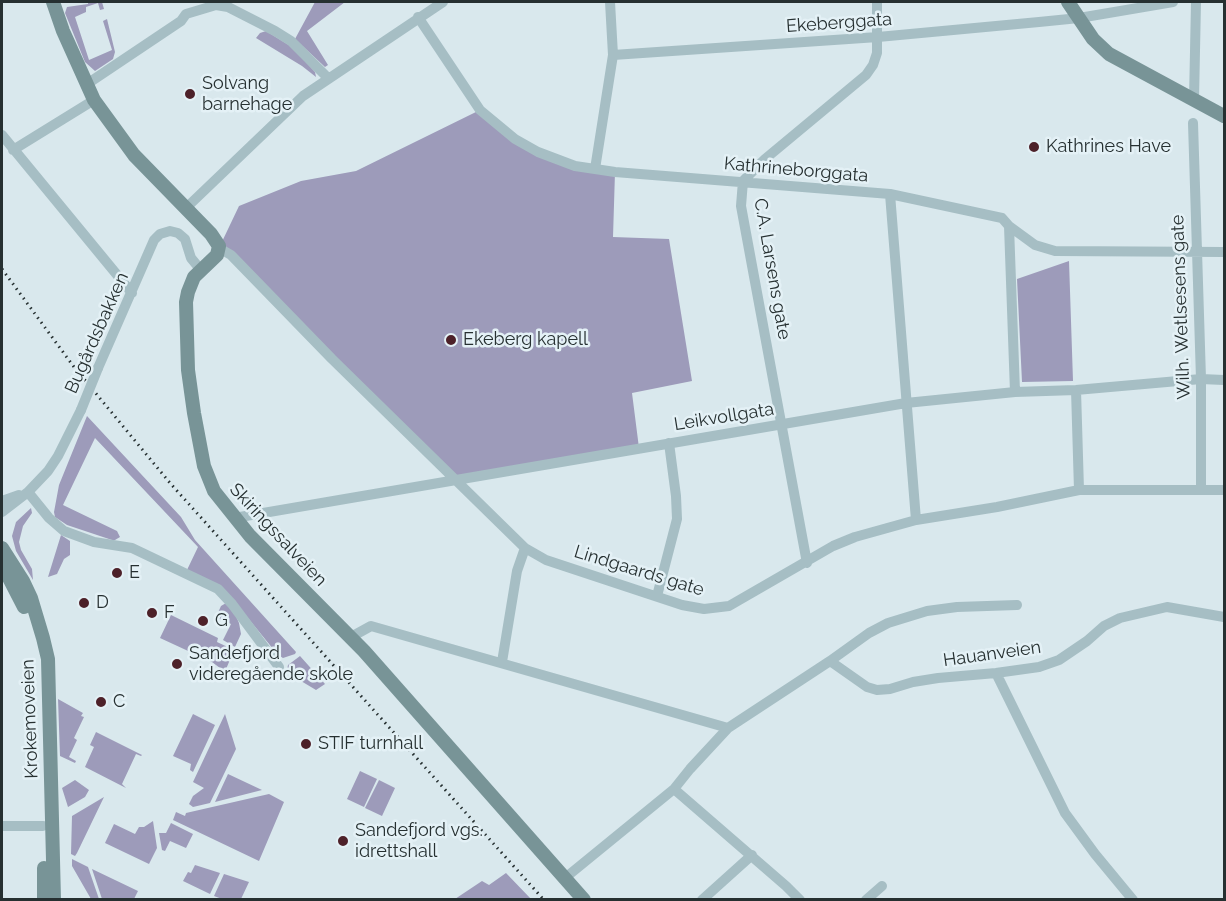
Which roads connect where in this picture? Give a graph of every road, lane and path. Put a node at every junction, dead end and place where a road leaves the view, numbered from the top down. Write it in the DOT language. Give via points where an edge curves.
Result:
graph roads {
  1 [pos="53,2"];
  2 [pos="444,2"];
  3 [pos="610,2"];
  4 [pos="877,2"];
  5 [pos="1068,2"];
  6 [pos="1173,2"];
  7 [pos="1196,2"];
  8 [pos="189,6"];
  9 [pos="418,17"];
  10 [pos="1078,18"];
  11 [pos="878,37"];
  12 [pos="613,55"];
  13 [pos="328,78"];
  14 [pos="87,84"];
  15 [pos="94,100"];
  16 [pos="1194,100"];
  17 [pos="1224,116"];
  18 [pos="1193,123"];
  19 [pos="2,135"];
  20 [pos="13,150"];
  21 [pos="596,169"];
  22 [pos="743,181"];
  23 [pos="890,194"];
  24 [pos="186,208"];
  25 [pos="1009,226"];
  26 [pos="219,248"];
  27 [pos="1224,252"];
  28 [pos="1196,253"];
  29 [pos="200,269"];
  30 [pos="132,293"];
  31 [pos="1201,379"];
  32 [pos="1224,380"];
  33 [pos="1076,390"];
  34 [pos="1015,392"];
  35 [pos="906,403"];
  36 [pos="783,424"];
  37 [pos="669,443"];
  38 [pos="454,479"];
  39 [pos="1079,490"];
  40 [pos="1201,490"];
  41 [pos="1224,490"];
  42 [pos="26,492"];
  43 [pos="2,501"];
  44 [pos="2,512"];
  45 [pos="234,518"];
  46 [pos="916,520"];
  47 [pos="2,548"];
  48 [pos="525,548"];
  49 [pos="807,563"];
  50 [pos="2,568"];
  51 [pos="657,596"];
  52 [pos="1017,605"];
  53 [pos="1224,617"];
  54 [pos="351,638"];
  55 [pos="830,661"];
  56 [pos="502,662"];
  57 [pos="279,667"];
  58 [pos="996,673"];
  59 [pos="728,728"];
  60 [pos="675,789"];
  61 [pos="2,826"];
  62 [pos="43,826"];
  63 [pos="752,855"];
  64 [pos="565,878"];
  65 [pos="882,885"];
  66 [pos="44,900"];
  67 [pos="54,900"];
  68 [pos="584,900"];
  69 [pos="702,900"];
  70 [pos="800,900"];
  71 [pos="866,900"];
  72 [pos="1133,900"];
  1 -- 14 [label="main road"];
  2 -- 9 [label="street"];
  3 -- 12 [label="street"];
  4 -- 11 [label="street, C.A. Larsens gate"];
  5 -- 10 [label="main road"];
  6 -- 10 [label="street, Ekeberggata"];
  7 -- 16 [label="street"];
  8 -- 13 [label="street" via="228,7 275,31 291,41"];
  8 -- 14 [label="street" via="181,21"];
  9 -- 13 [label="street"];
  9 -- 21 [label="street, Kathrineborggata" via="480,110 515,140 558,160"];
  10 -- 11 [label="street, Ekeberggata"];
  10 -- 16 [label="main road" via="1109,54"];
  11 -- 12 [label="street, Ekeberggata"];
  11 -- 22 [label="street, C.A. Larsens gate" via="877,53 866,75"];
  12 -- 21 [label="street"];
  13 -- 24 [label="street" via="272,123"];
  14 -- 15 [label="main road"];
  15 -- 20 [label="street"];
  15 -- 24 [label="main road" via="135,155"];
  16 -- 17 [label="main road"];
  18 -- 28 [label="street, Wilh. Wetlsesens gate"];
  19 -- 20 [label="street"];
  20 -- 30 [label="street"];
  21 -- 22 [label="street, Kathrineborggata"];
  22 -- 23 [label="street, Kathrineborggata"];
  22 -- 36 [label="street, C.A. Larsens gate" via="741,206"];
  23 -- 25 [label="street, Kathrineborggata" via="1002,218"];
  23 -- 35 [label="street"];
  24 -- 26 [label="main road"];
  25 -- 28 [label="street, Kathrineborggata" via="1035,245 1055,251"];
  25 -- 34 [label="street"];
  26 -- 29 [label="main road, Skiringssalveien" via="217,255"];
  26 -- 38 [label="street, Lindgaards gate" via="231,255"];
  27 -- 28 [label="street, Kathrineborggata"];
  28 -- 31 [label="street, Wilh. Wetlsesens gate"];
  29 -- 30 [label="street, Bugårdsbakken" via="184,239 178,233 165,232 154,240"];
  29 -- 45 [label="main road, Skiringssalveien" via="190,284 186,302 192,402 210,484"];
  30 -- 42 [label="street, Bugårdsbakken, bridge" via="58,456"];
  31 -- 32 [label="street, Leikvollgata"];
  31 -- 33 [label="street, Leikvollgata"];
  31 -- 40 [label="street, Wilh. Wetlsesens gate"];
  33 -- 34 [label="street, Leikvollgata"];
  33 -- 39 [label="street"];
  34 -- 35 [label="street, Leikvollgata"];
  35 -- 36 [label="street, Leikvollgata"];
  35 -- 46 [label="street"];
  36 -- 37 [label="street, Leikvollgata"];
  36 -- 49 [label="street, C.A. Larsens gate"];
  37 -- 38 [label="street, Leikvollgata"];
  37 -- 51 [label="street" via="677,519"];
  38 -- 45 [label="street, Leikvollgata"];
  38 -- 48 [label="street, Lindgaards gate"];
  39 -- 40 [label="street, Lindgaards gate"];
  39 -- 46 [label="street, Lindgaards gate"];
  40 -- 41 [label="street, Lindgaards gate"];
  42 -- 43 [label="street, Bugårdsbakken"];
  42 -- 44 [label="street, Bugårdsbakken"];
  42 -- 57 [label="street" via="64,531 94,542 132,548 218,589"];
  45 -- 54 [label="main road, Skiringssalveien"];
  46 -- 49 [label="street, Lindgaards gate" via="855,537"];
  47 -- 67 [label="main road, Krokemoveien" via="31,598 48,659"];
  48 -- 51 [label="street, Lindgaards gate" via="546,560"];
  48 -- 56 [label="street" via="517,571"];
  49 -- 51 [label="street, Lindgaards gate" via="717,609 682,605"];
  50 -- 62 [label="main road, Krokemoveien" via="28,615 38,660"];
  52 -- 55 [label="street" via="957,607 907,616 869,633"];
  53 -- 58 [label="street, Hauanveien" via="1167,607 1120,618 1059,660"];
  54 -- 56 [label="street" via="371,626"];
  54 -- 64 [label="main road, Skiringssalveien"];
  55 -- 58 [label="street, Hauanveien" via="877,690 938,678"];
  55 -- 59 [label="street"];
  56 -- 59 [label="street"];
  58 -- 72 [label="street" via="1065,813"];
  59 -- 60 [label="street"];
  60 -- 63 [label="street"];
  60 -- 64 [label="street"];
  61 -- 62 [label="street"];
  62 -- 66 [label="main road, Krokemoveien"];
  63 -- 69 [label="street"];
  63 -- 70 [label="street"];
  64 -- 68 [label="main road, Skiringssalveien"];
  65 -- 71 [label="street"];
}
